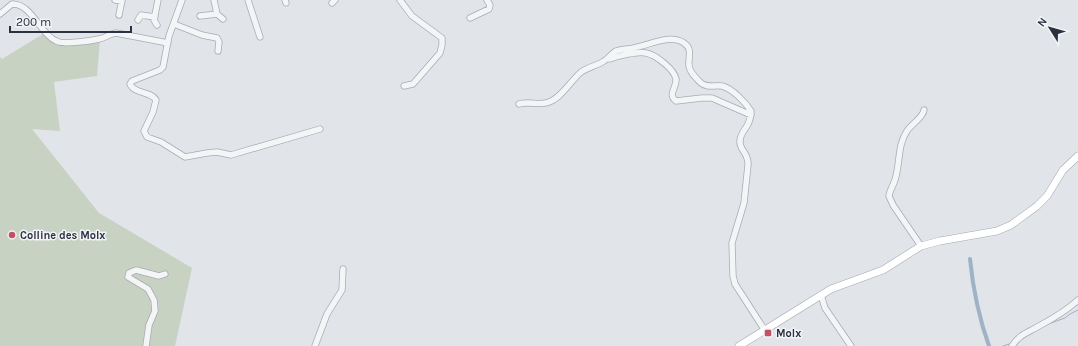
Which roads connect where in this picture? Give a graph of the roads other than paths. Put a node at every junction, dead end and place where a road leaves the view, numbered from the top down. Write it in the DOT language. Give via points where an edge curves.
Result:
graph roads {
  1 [pos="115,0"];
  2 [pos="158,0"];
  3 [pos="182,0"];
  4 [pos="214,0"];
  5 [pos="248,0"];
  6 [pos="400,0"];
  7 [pos="487,0"];
  8 [pos="122,1"];
  9 [pos="0,14"];
  10 [pos="217,14"];
  11 [pos="119,15"];
  12 [pos="200,16"];
  13 [pos="155,17"];
  14 [pos="470,18"];
  15 [pos="138,20"];
  16 [pos="223,20"];
  17 [pos="174,24"];
  18 [pos="157,26"];
  19 [pos="260,37"];
  20 [pos="168,43"];
  21 [pos="218,51"];
  22 [pos="605,60"];
  23 [pos="404,86"];
  24 [pos="519,104"];
  25 [pos="924,110"];
  26 [pos="751,115"];
  27 [pos="320,129"];
  28 [pos="1078,156"];
  29 [pos="921,246"];
  30 [pos="343,269"];
  31 [pos="165,274"];
  32 [pos="821,295"];
  33 [pos="1078,300"];
  34 [pos="764,329"];
  35 [pos="146,346"];
  36 [pos="315,346"];
  37 [pos="739,346"];
  38 [pos="851,346"];
  39 [pos="1012,346"];
  1 -- 8 [label="street"];
  2 -- 13 [label="street"];
  3 -- 17 [label="street"];
  4 -- 10 [label="street"];
  5 -- 19 [label="street"];
  6 -- 23 [label="street" via="412,16 442,38 440,53 413,84"];
  7 -- 14 [label="street" via="489,8"];
  8 -- 11 [label="street"];
  9 -- 20 [label="street" via="12,4 20,5 50,37 61,42 98,39 116,33"];
  10 -- 12 [label="street"];
  10 -- 16 [label="street"];
  13 -- 15 [label="street" via="141,15"];
  13 -- 18 [label="street"];
  17 -- 20 [label="street"];
  17 -- 21 [label="street" via="217,38"];
  20 -- 27 [label="street" via="162,68 130,84 132,88 156,100 144,131 150,140 161,142 185,157 217,152 232,155"];
  22 -- 24 [label="street" via="582,72 551,102"];
  22 -- 26 [label="street" via="646,53 667,65 674,74 676,84 672,95 676,101 712,98"];
  22 -- 26 [label="street" via="616,52 662,40 682,42 689,49 689,66 693,75 703,84 723,86 732,92 747,105"];
  25 -- 29 [label="street" via="902,139 896,177 889,196"];
  26 -- 34 [label="street" via="740,140 748,165 744,203 732,243 733,276 735,284"];
  28 -- 29 [label="main road" via="1063,170 1047,196 1011,225 997,231"];
  29 -- 32 [label="main road" via="883,270 837,286"];
  30 -- 36 [label="street" via="342,290 327,314"];
  31 -- 35 [label="street" via="159,276 136,270 128,273 128,277 148,289 154,300 155,311 149,325"];
  32 -- 34 [label="main road"];
  32 -- 38 [label="street" via="825,308"];
  33 -- 39 [label="street" via="1020,336"];
  34 -- 37 [label="main road"];
}
